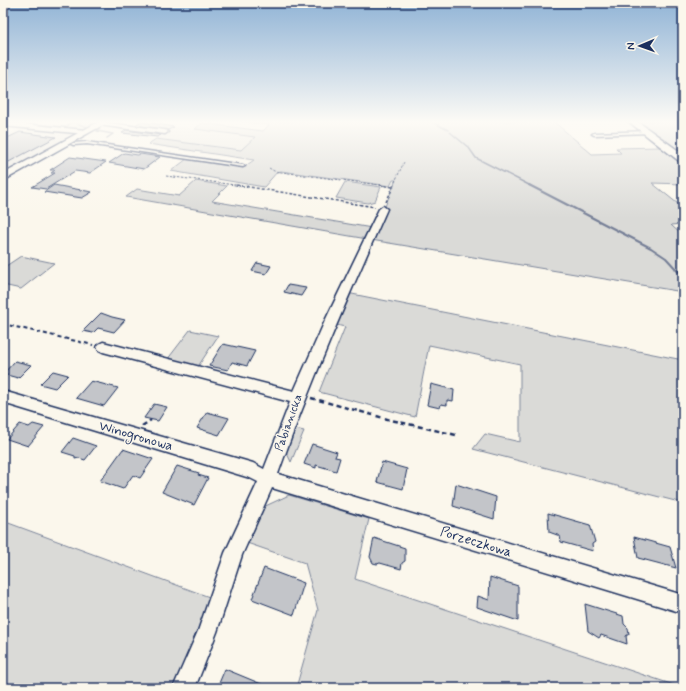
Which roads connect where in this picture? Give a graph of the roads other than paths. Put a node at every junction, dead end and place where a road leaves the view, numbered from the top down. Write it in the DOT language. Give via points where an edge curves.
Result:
graph roads {
  1 [pos="52,153"];
  2 [pos="156,153"];
  3 [pos="243,166"];
  4 [pos="3,178"];
  5 [pos="383,209"];
  6 [pos="103,348"];
  7 [pos="3,398"];
  8 [pos="298,398"];
  9 [pos="268,479"];
  10 [pos="683,604"];
  11 [pos="184,688"];
  1 -- 4 [label="main road"];
  2 -- 3 [label="lane"];
  5 -- 8 [label="street, Pabianicka"];
  6 -- 8 [label="street"];
  7 -- 9 [label="street, Winogronowa" via="253,471"];
  8 -- 9 [label="street, Pabianicka"];
  9 -- 10 [label="street, Porzeczkowa"];
  9 -- 11 [label="street, Pabianicka" via="234,553 207,632"];
}
